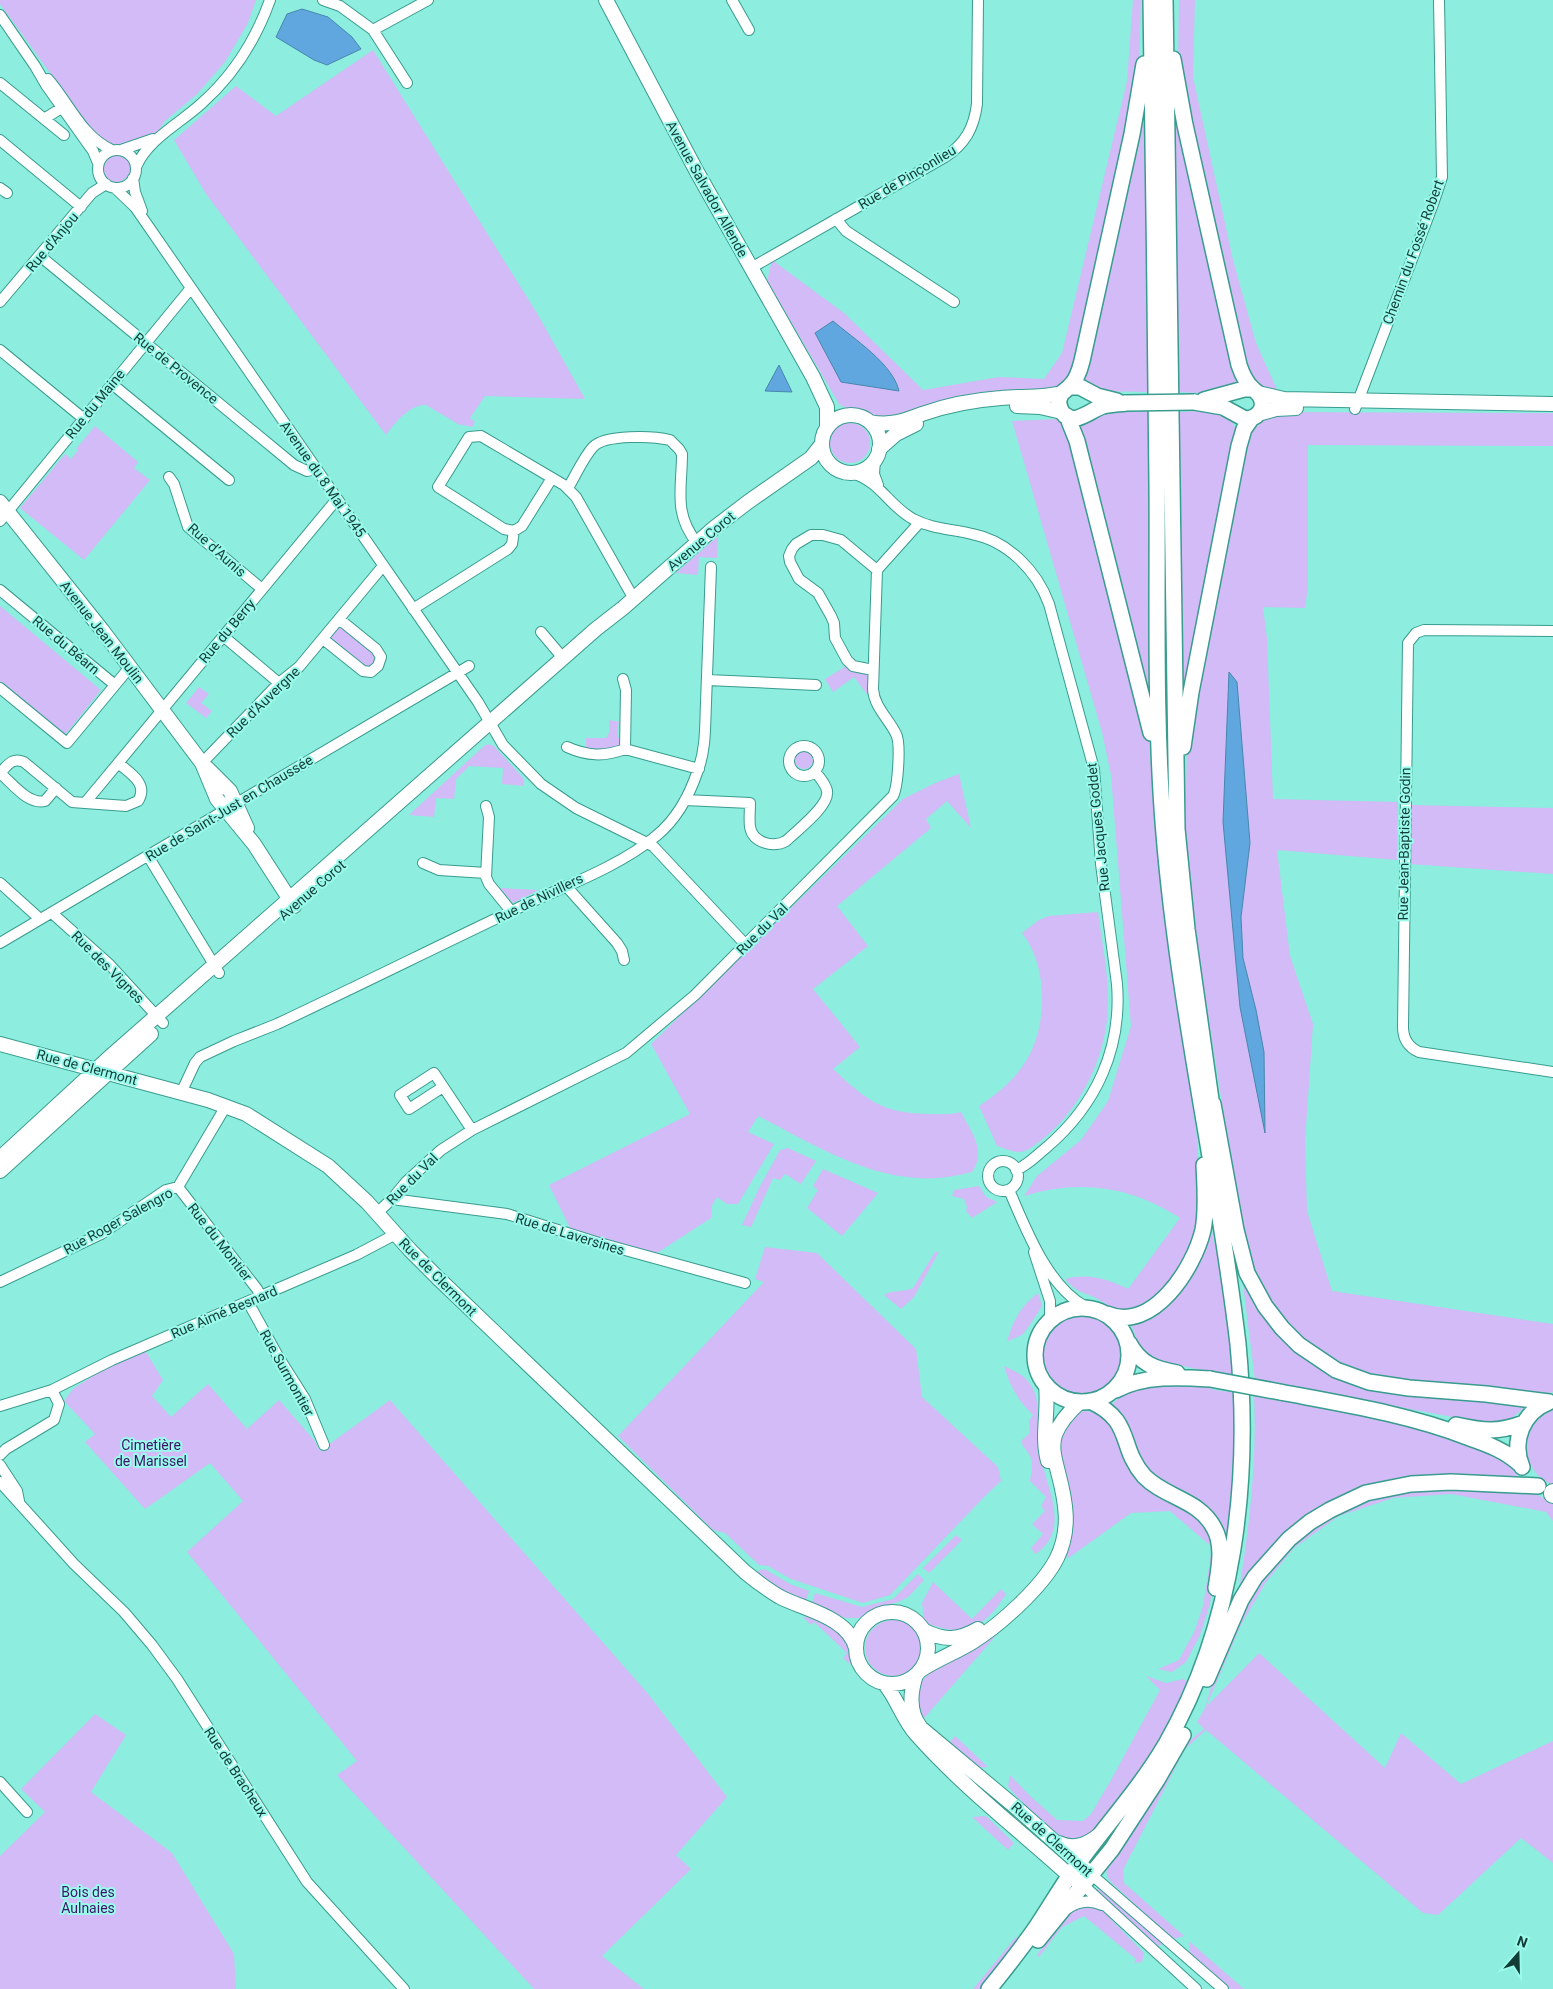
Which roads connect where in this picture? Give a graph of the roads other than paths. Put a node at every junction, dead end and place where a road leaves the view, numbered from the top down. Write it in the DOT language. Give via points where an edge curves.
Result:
graph roads {
  1 [pos="270,0"];
  2 [pos="323,0"];
  3 [pos="428,0"];
  4 [pos="606,0"];
  5 [pos="732,0"];
  6 [pos="978,0"];
  7 [pos="1150,0"];
  8 [pos="1165,0"];
  9 [pos="1170,0"];
  10 [pos="1439,0"];
  11 [pos="0,15"];
  12 [pos="373,30"];
  13 [pos="749,30"];
  14 [pos="0,83"];
  15 [pos="407,83"];
  16 [pos="64,106"];
  17 [pos="44,119"];
  18 [pos="165,133"];
  19 [pos="64,135"];
  20 [pos="0,140"];
  21 [pos="116,150"];
  22 [pos="98,163"];
  23 [pos="136,167"];
  24 [pos="133,178"];
  25 [pos="110,186"];
  26 [pos="81,207"];
  27 [pos="836,219"];
  28 [pos="151,230"];
  29 [pos="40,256"];
  30 [pos="750,268"];
  31 [pos="191,288"];
  32 [pos="0,302"];
  33 [pos="954,302"];
  34 [pos="146,343"];
  35 [pos="0,350"];
  36 [pos="812,376"];
  37 [pos="112,384"];
  38 [pos="1066,390"];
  39 [pos="1087,391"];
  40 [pos="1249,391"];
  41 [pos="1194,402"];
  42 [pos="1126,403"];
  43 [pos="1356,404"];
  44 [pos="1553,404"];
  45 [pos="1553,408"];
  46 [pos="1234,412"];
  47 [pos="1087,413"];
  48 [pos="1064,414"];
  49 [pos="854,415"];
  50 [pos="1254,417"];
  51 [pos="84,419"];
  52 [pos="870,422"];
  53 [pos="828,426"];
  54 [pos="822,444"];
  55 [pos="877,454"];
  56 [pos="836,469"];
  57 [pos="316,470"];
  58 [pos="852,473"];
  59 [pos="169,477"];
  60 [pos="552,478"];
  61 [pos="229,480"];
  62 [pos="782,480"];
  63 [pos="568,488"];
  64 [pos="881,491"];
  65 [pos="337,499"];
  66 [pos="3,512"];
  67 [pos="920,522"];
  68 [pos="514,531"];
  69 [pos="697,543"];
  70 [pos="383,566"];
  71 [pos="711,567"];
  72 [pos="877,570"];
  73 [pos="262,589"];
  74 [pos="0,590"];
  75 [pos="629,603"];
  76 [pos="413,609"];
  77 [pos="340,619"];
  78 [pos="1553,631"];
  79 [pos="541,632"];
  80 [pos="223,636"];
  81 [pos="323,639"];
  82 [pos="563,658"];
  83 [pos="469,666"];
  84 [pos="130,667"];
  85 [pos="873,670"];
  86 [pos="458,673"];
  87 [pos="623,679"];
  88 [pos="707,680"];
  89 [pos="279,682"];
  90 [pos="115,685"];
  91 [pos="816,685"];
  92 [pos="0,688"];
  93 [pos="162,710"];
  94 [pos="492,725"];
  95 [pos="567,747"];
  96 [pos="624,749"];
  97 [pos="118,762"];
  98 [pos="202,763"];
  99 [pos="699,769"];
  100 [pos="815,771"];
  101 [pos="56,788"];
  102 [pos="685,800"];
  103 [pos="85,803"];
  104 [pos="486,806"];
  105 [pos="231,807"];
  106 [pos="1170,817"];
  107 [pos="648,842"];
  108 [pos="148,856"];
  109 [pos="423,863"];
  110 [pos="486,874"];
  111 [pos="0,883"];
  112 [pos="566,886"];
  113 [pos="292,902"];
  114 [pos="511,911"];
  115 [pos="52,913"];
  116 [pos="40,919"];
  117 [pos="0,943"];
  118 [pos="746,945"];
  119 [pos="624,960"];
  120 [pos="217,969"];
  121 [pos="160,1020"];
  122 [pos="0,1044"];
  123 [pos="1193,1059"];
  124 [pos="102,1071"];
  125 [pos="1553,1072"];
  126 [pos="1210,1085"];
  127 [pos="443,1087"];
  128 [pos="181,1093"];
  129 [pos="226,1106"];
  130 [pos="472,1130"];
  131 [pos="0,1158"];
  132 [pos="1016,1170"];
  133 [pos="0,1171"];
  134 [pos="178,1187"];
  135 [pos="1009,1190"];
  136 [pos="392,1199"];
  137 [pos="377,1213"];
  138 [pos="396,1234"];
  139 [pos="1030,1239"];
  140 [pos="0,1282"];
  141 [pos="745,1283"];
  142 [pos="261,1297"];
  143 [pos="248,1302"];
  144 [pos="1086,1307"];
  145 [pos="1107,1314"];
  146 [pos="1050,1320"];
  147 [pos="1127,1340"];
  148 [pos="1210,1379"];
  149 [pos="1046,1385"];
  150 [pos="52,1390"];
  151 [pos="1110,1393"];
  152 [pos="1085,1402"];
  153 [pos="1551,1402"];
  154 [pos="0,1406"];
  155 [pos="1408,1417"];
  156 [pos="1524,1423"];
  157 [pos="324,1445"];
  158 [pos="1,1454"];
  159 [pos="0,1465"];
  160 [pos="1521,1465"];
  161 [pos="0,1482"];
  162 [pos="1549,1492"];
  163 [pos="19,1504"];
  164 [pos="818,1614"];
  165 [pos="869,1620"];
  166 [pos="925,1631"];
  167 [pos="856,1648"];
  168 [pos="918,1673"];
  169 [pos="1207,1680"];
  170 [pos="884,1682"];
  171 [pos="1160,1754"];
  172 [pos="0,1782"];
  173 [pos="27,1812"];
  174 [pos="1103,1832"];
  175 [pos="1054,1841"];
  176 [pos="1079,1863"];
  177 [pos="1070,1876"];
  178 [pos="1087,1880"];
  179 [pos="1110,1910"];
  180 [pos="1056,1918"];
  181 [pos="1178,1950"];
  182 [pos="1165,1961"];
  183 [pos="404,1989"];
  184 [pos="989,1989"];
  185 [pos="1001,1989"];
  186 [pos="1196,1989"];
  187 [pos="1223,1989"];
  1 -- 18 [label="street" via="254,37 228,76 204,102"];
  2 -- 12 [label="street" via="340,6"];
  3 -- 12 [label="street"];
  4 -- 30 [label="main road, Avenue Salvador Allende"];
  5 -- 13 [label="street"];
  6 -- 27 [label="street, Rue de Pinçonlieu" via="977,104 968,135 945,157"];
  7 -- 38 [label="main road" via="1132,134 1082,361"];
  7 -- 106 [label="main road" via="1158,700"];
  8 -- 106 [label="main road"];
  9 -- 40 [label="main road" via="1174,62 1185,125 1239,365"];
  10 -- 43 [label="street, Chemin du Fossé Robert" via="1442,176"];
  11 -- 16 [label="street"];
  12 -- 15 [label="street"];
  14 -- 17 [label="street"];
  16 -- 17 [label="street"];
  16 -- 21 [label="street" via="98,144"];
  16 -- 22 [label="street"];
  17 -- 19 [label="street"];
  18 -- 21 [label="street" via="136,146"];
  18 -- 23 [label="street" via="148,147"];
  20 -- 26 [label="street"];
  21 -- 22 [label="street" via="104,154"];
  21 -- 23 [label="street" via="131,156"];
  22 -- 25 [label="street" via="99,176"];
  23 -- 24 [label="street"];
  24 -- 25 [label="street" via="126,186"];
  24 -- 28 [label="street, Avenue du 8 Mai 1945" via="136,196"];
  25 -- 26 [label="street, Rue d'Anjou" via="95,190"];
  25 -- 28 [label="street, Avenue du 8 Mai 1945" via="130,201"];
  26 -- 29 [label="street, Rue d'Anjou"];
  27 -- 30 [label="street, Rue de Pinçonlieu"];
  27 -- 33 [label="street" via="846,231"];
  28 -- 31 [label="street, Avenue du 8 Mai 1945"];
  29 -- 32 [label="street, Rue d'Anjou"];
  29 -- 34 [label="street, Rue de Provence"];
  30 -- 36 [label="main road, Avenue Salvador Allende"];
  31 -- 34 [label="street, Rue du Maine"];
  31 -- 57 [label="street, Avenue du 8 Mai 1945"];
  34 -- 37 [label="street, Rue du Maine"];
  34 -- 57 [label="street, Rue de Provence" via="294,465 303,470"];
  35 -- 51 [label="street"];
  36 -- 49 [label="main road, Avenue Salvador Allende" via="832,402"];
  36 -- 53 [label="main road, Avenue Salvador Allende" via="828,410"];
  37 -- 51 [label="street, Rue du Maine"];
  37 -- 61 [label="street"];
  38 -- 39 [label="main road" via="1078,386"];
  38 -- 48 [label="main road" via="1059,401"];
  38 -- 52 [label="main road" via="1046,396 976,401 941,408 898,423"];
  39 -- 42 [label="main road"];
  39 -- 47 [label="main road" via="1091,402"];
  40 -- 41 [label="main road"];
  40 -- 43 [label="main road" via="1280,399"];
  40 -- 46 [label="main road" via="1232,401"];
  40 -- 50 [label="main road" via="1262,404"];
  41 -- 42 [label="main road, bridge"];
  41 -- 46 [label="main road"];
  42 -- 47 [label="main road"];
  43 -- 44 [label="main road"];
  43 -- 45 [label="main road"];
  43 -- 50 [label="main road" via="1283,408"];
  46 -- 50 [label="main road" via="1241,418"];
  47 -- 48 [label="main road" via="1079,418"];
  48 -- 55 [label="main road" via="1049,408 1024,406 956,413 908,427 892,437"];
  48 -- 106 [label="main road" via="1077,441 1147,710"];
  49 -- 52 [label="main road"];
  49 -- 53 [label="main road" via="839,417"];
  50 -- 106 [label="main road" via="1240,439"];
  51 -- 66 [label="street, Rue du Maine"];
  52 -- 55 [label="main road" via="878,433"];
  53 -- 54 [label="main road"];
  54 -- 56 [label="main road" via="826,460"];
  54 -- 62 [label="main road, Avenue Corot" via="811,458"];
  55 -- 58 [label="main road" via="865,469"];
  55 -- 64 [label="street" via="874,476"];
  56 -- 58 [label="main road"];
  56 -- 62 [label="main road, Avenue Corot" via="812,468"];
  57 -- 65 [label="street, Avenue du 8 Mai 1945"];
  58 -- 64 [label="street, Rue Jacques Goddet" via="867,479"];
  59 -- 73 [label="street, Rue d’Aunis" via="188,528"];
  60 -- 63 [label="street"];
  60 -- 68 [label="street" via="522,526"];
  60 -- 68 [label="street" via="481,436 469,437 438,487 504,530"];
  62 -- 69 [label="main road, Avenue Corot" via="748,502"];
  63 -- 69 [label="street" via="597,444 625,438 670,440 682,454 680,502 683,520"];
  63 -- 75 [label="street" via="576,497"];
  64 -- 67 [label="street, Rue Jacques Goddet" via="898,508"];
  65 -- 70 [label="street, Avenue du 8 Mai 1945"];
  65 -- 73 [label="street, Rue du Berry"];
  66 -- 84 [label="main road, Avenue Jean Moulin"];
  67 -- 72 [label="street"];
  67 -- 132 [label="street, Rue Jacques Goddet" via="987,538 1012,553 1034,575 1052,612 1094,769 1117,984 1112,1046 1099,1080 1078,1116 1059,1137"];
  68 -- 76 [label="street" via="508,549"];
  69 -- 75 [label="main road, Avenue Corot"];
  70 -- 76 [label="street, Avenue du 8 Mai 1945"];
  70 -- 77 [label="street, Rue d'Auvergne"];
  71 -- 88 [label="street, Rue de Nivillers"];
  72 -- 85 [label="street, Rue du Val"];
  72 -- 85 [label="street" via="841,540 822,534 811,535 796,544 790,556 799,579 818,593 831,616 835,638 849,663"];
  73 -- 80 [label="street, Rue du Berry"];
  74 -- 90 [label="street, Rue du Béarn"];
  75 -- 82 [label="main road, Avenue Corot"];
  75 -- 94 [label="main road, Avenue Corot" via="600,633"];
  76 -- 86 [label="street, Avenue du 8 Mai 1945"];
  77 -- 81 [label="street, Rue d'Auvergne"];
  77 -- 81 [label="street" via="376,649 381,657 378,666 371,672 363,670"];
  78 -- 125 [label="street, Rue Jean-Baptiste Godin" via="1424,630 1416,633 1408,643 1403,1027 1406,1041 1419,1052"];
  79 -- 82 [label="street"];
  80 -- 89 [label="street"];
  80 -- 93 [label="street, Rue du Berry"];
  81 -- 89 [label="street, Rue d'Auvergne" via="299,667"];
  82 -- 94 [label="main road, Avenue Corot"];
  83 -- 86 [label="street, Rue de Saint-Just en Chaussée"];
  84 -- 90 [label="street"];
  84 -- 93 [label="main road, Avenue Jean Moulin"];
  85 -- 118 [label="street, Rue du Val" via="874,699 898,738 895,792"];
  86 -- 94 [label="street, Avenue du 8 Mai 1945"];
  86 -- 105 [label="street, Rue de Saint-Just en Chaussée"];
  87 -- 96 [label="street" via="626,690"];
  88 -- 91 [label="street"];
  88 -- 99 [label="street, Rue de Nivillers"];
  89 -- 98 [label="street, Rue d'Auvergne"];
  90 -- 92 [label="street" via="67,743"];
  93 -- 97 [label="street, Rue du Berry"];
  93 -- 98 [label="main road, Avenue Jean Moulin"];
  94 -- 107 [label="street, Avenue du 8 Mai 1945" via="510,752 558,797"];
  94 -- 113 [label="main road, Avenue Corot"];
  95 -- 96 [label="street" via="584,754 603,755"];
  96 -- 99 [label="street"];
  97 -- 103 [label="street, Rue du Berry"];
  97 -- 103 [label="street" via="140,783 142,792 138,801 126,806"];
  98 -- 105 [label="main road, Avenue Jean Moulin" via="217,798"];
  99 -- 102 [label="street, Rue de Nivillers"];
  100 -- 102 [label="street" via="826,787 828,795 824,804 786,841 778,844 765,843 754,835 750,827 750,803"];
  101 -- 101 [label="street" via="45,800 36,802 0,773 9,763 20,760"];
  101 -- 103 [label="street" via="72,802"];
  102 -- 107 [label="street, Rue de Nivillers" via="666,826"];
  104 -- 110 [label="street" via="489,822"];
  105 -- 108 [label="street, Rue de Saint-Just en Chaussée"];
  105 -- 113 [label="main road, Avenue Jean Moulin"];
  106 -- 123 [label="main road" via="1178,957"];
  106 -- 126 [label="main road"];
  107 -- 112 [label="street, Rue de Nivillers"];
  107 -- 118 [label="street, Avenue du 8 Mai 1945"];
  108 -- 115 [label="street, Rue de Saint-Just en Chaussée"];
  108 -- 120 [label="street"];
  109 -- 110 [label="street" via="439,870"];
  110 -- 114 [label="street" via="489,884"];
  111 -- 116 [label="street"];
  112 -- 114 [label="street, Rue de Nivillers"];
  112 -- 119 [label="street" via="617,943"];
  113 -- 120 [label="main road, Avenue Corot"];
  114 -- 128 [label="street, Rue de Nivillers" via="277,1024 200,1057"];
  115 -- 116 [label="street, Rue de Saint-Just en Chaussée"];
  115 -- 121 [label="street, Rue des Vignes" via="110,965"];
  116 -- 117 [label="street, Rue de Saint-Just en Chaussée"];
  118 -- 130 [label="street, Rue du Val" via="695,995 621,1057"];
  120 -- 121 [label="main road, Avenue Corot"];
  121 -- 124 [label="main road, Avenue Corot"];
  122 -- 124 [label="main road, Rue de Clermont"];
  123 -- 145 [label="main road" via="1203,1145 1205,1198 1198,1245 1178,1282 1150,1310 1127,1318"];
  123 -- 171 [label="main road" via="1236,1326 1243,1449 1235,1534 1219,1612 1192,1691"];
  124 -- 128 [label="main road, Rue de Clermont"];
  124 -- 131 [label="main road, Avenue Corot"];
  124 -- 133 [label="main road, Avenue Corot"];
  126 -- 153 [label="main road" via="1244,1261 1260,1298 1288,1334 1336,1370 1369,1382"];
  126 -- 169 [label="main road" via="1247,1349 1250,1438 1238,1562"];
  127 -- 130 [label="street"];
  128 -- 129 [label="main road, Rue de Clermont"];
  129 -- 134 [label="street, Rue Roger Salengro"];
  129 -- 137 [label="main road, Rue de Clermont" via="246,1114 323,1162"];
  130 -- 136 [label="street, Rue du Val" via="436,1154"];
  132 -- 135 [label="street" via="1016,1182"];
  132 -- 135 [label="street" via="1010,1163 1002,1161 989,1170 988,1179 992,1187 1000,1191"];
  134 -- 140 [label="street, Rue Roger Salengro" via="166,1190 101,1234"];
  134 -- 142 [label="street, Rue du Montier"];
  135 -- 139 [label="street"];
  136 -- 137 [label="street, Rue du Val"];
  136 -- 141 [label="street, Rue de Laversines" via="507,1214"];
  137 -- 138 [label="main road, Rue de Clermont"];
  138 -- 142 [label="street, Rue Aimé Besnard" via="366,1251"];
  138 -- 164 [label="main road, Rue de Clermont" via="745,1572 774,1593"];
  139 -- 144 [label="street" via="1065,1292"];
  139 -- 146 [label="street" via="1049,1296"];
  142 -- 143 [label="street, Rue Aimé Besnard"];
  143 -- 150 [label="street, Rue Aimé Besnard" via="112,1360"];
  143 -- 157 [label="street, Rue Surmontier" via="278,1358 305,1399"];
  144 -- 145 [label="main road"];
  144 -- 146 [label="main road" via="1068,1309"];
  145 -- 147 [label="main road" via="1121,1327"];
  146 -- 149 [label="main road" via="1040,1333 1035,1351 1038,1370"];
  147 -- 148 [label="main road" via="1136,1356 1151,1367"];
  147 -- 151 [label="main road" via="1130,1355 1127,1369 1121,1382"];
  148 -- 151 [label="main road" via="1141,1381"];
  148 -- 155 [label="main road, bridge"];
  149 -- 152 [label="main road" via="1059,1396"];
  149 -- 166 [label="main road" via="1044,1446 1060,1515 1058,1538 1052,1554 1034,1579 980,1628 950,1639"];
  150 -- 154 [label="street, Rue Aimé Besnard"];
  150 -- 158 [label="street" via="59,1408 54,1420"];
  151 -- 152 [label="main road"];
  152 -- 168 [label="main road" via="1064,1419 1054,1438 1054,1455 1067,1521 1054,1564 1037,1586 994,1627"];
  152 -- 171 [label="main road" via="1107,1410 1117,1419 1133,1459 1144,1476 1160,1489 1199,1509 1213,1526 1218,1540 1217,1581 1205,1634"];
  153 -- 156 [label="main road" via="1536,1409"];
  155 -- 156 [label="main road" via="1492,1431"];
  155 -- 160 [label="main road" via="1497,1448"];
  156 -- 160 [label="main road" via="1517,1446"];
  159 -- 163 [label="street" via="17,1491"];
  160 -- 162 [label="main road" via="1529,1479"];
  161 -- 163 [label="street, Rue de Bracheux"];
  162 -- 169 [label="main road" via="1451,1482 1411,1484 1366,1493 1330,1510 1310,1522 1283,1546 1255,1577 1241,1600"];
  163 -- 183 [label="street, Rue de Bracheux" via="67,1557 124,1612 159,1653 307,1882"];
  164 -- 165 [label="main road, Rue de Clermont" via="849,1624"];
  164 -- 167 [label="main road, Rue de Clermont" via="843,1628"];
  165 -- 166 [label="main road" via="885,1612 902,1613 916,1620"];
  165 -- 167 [label="main road" via="859,1634"];
  166 -- 168 [label="main road" via="928,1652"];
  167 -- 170 [label="main road" via="864,1670"];
  168 -- 170 [label="main road" via="899,1683"];
  168 -- 175 [label="main road, Rue de Clermont" via="911,1707 921,1728"];
  169 -- 178 [label="main road" via="1162,1771 1112,1849"];
  170 -- 177 [label="main road, Rue de Clermont" via="912,1729 955,1774"];
  171 -- 174 [label="main road"];
  172 -- 173 [label="street"];
  174 -- 175 [label="main road" via="1079,1846 1066,1846"];
  174 -- 176 [label="main road"];
  175 -- 176 [label="main road, Rue de Clermont"];
  176 -- 177 [label="main road"];
  176 -- 178 [label="main road, Rue de Clermont"];
  177 -- 178 [label="main road, Rue de Clermont"];
  177 -- 184 [label="main road"];
  178 -- 179 [label="street, Rue de Clermont"];
  178 -- 180 [label="main road"];
  178 -- 181 [label="street, Rue de Clermont"];
  179 -- 180 [label="street" via="1081,1901"];
  179 -- 182 [label="street, Rue de Clermont"];
  180 -- 185 [label="main road"];
  181 -- 182 [label="street"];
  181 -- 187 [label="street, Rue de Clermont"];
  182 -- 186 [label="street, Rue de Clermont"];
}
